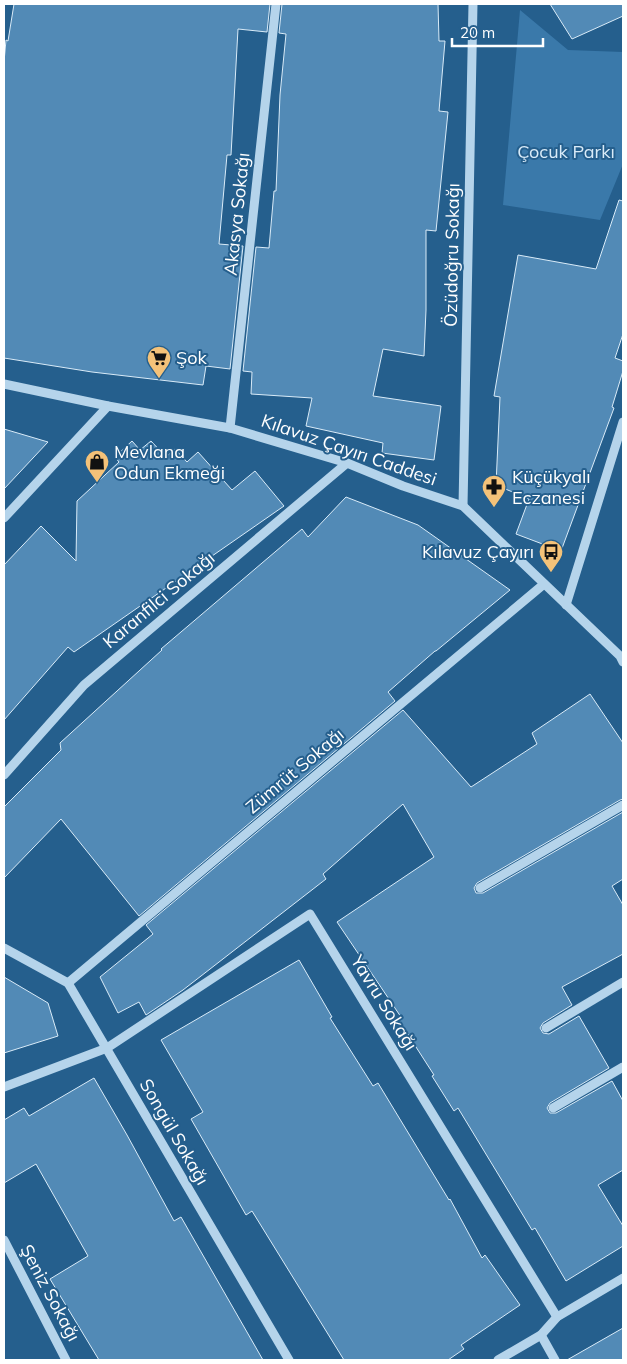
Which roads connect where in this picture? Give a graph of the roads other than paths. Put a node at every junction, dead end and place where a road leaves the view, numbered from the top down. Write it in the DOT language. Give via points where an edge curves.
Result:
graph roads {
  1 [pos="276,4"];
  2 [pos="473,4"];
  3 [pos="4,384"];
  4 [pos="108,406"];
  5 [pos="623,422"];
  6 [pos="230,428"];
  7 [pos="347,463"];
  8 [pos="463,506"];
  9 [pos="4,518"];
  10 [pos="544,584"];
  11 [pos="566,605"];
  12 [pos="622,657"];
  13 [pos="4,775"];
  14 [pos="623,805"];
  15 [pos="480,888"];
  16 [pos="4,948"];
  17 [pos="623,982"];
  18 [pos="68,983"];
  19 [pos="546,1028"];
  20 [pos="107,1048"];
  21 [pos="623,1067"];
  22 [pos="4,1087"];
  23 [pos="553,1108"];
  24 [pos="4,1240"];
  25 [pos="623,1278"];
  26 [pos="557,1316"];
  27 [pos="541,1335"];
  28 [pos="66,1360"];
  29 [pos="289,1360"];
  30 [pos="498,1360"];
  31 [pos="555,1360"];
  1 -- 6 [label="street, Akasya Sokağı"];
  2 -- 8 [label="street, Özüdoğru Sokağı"];
  3 -- 4 [label="street, Kılavuz Çayırı Caddesi"];
  4 -- 6 [label="street, Kılavuz Çayırı Caddesi"];
  4 -- 9 [label="street"];
  5 -- 11 [label="street"];
  6 -- 7 [label="street, Kılavuz Çayırı Caddesi"];
  7 -- 8 [label="street, Kılavuz Çayırı Caddesi"];
  7 -- 13 [label="street, Karanfilci Sokağı" via="84,685"];
  8 -- 10 [label="street, Kılavuz Çayırı Caddesi"];
  10 -- 11 [label="street, Kılavuz Çayırı Caddesi"];
  10 -- 18 [label="street, Zümrüt Sokağı"];
  11 -- 12 [label="street, Kılavuz Çayırı Caddesi"];
  14 -- 15 [label="street"];
  16 -- 18 [label="street"];
  17 -- 19 [label="street"];
  18 -- 20 [label="street, Songül Sokağı"];
  20 -- 22 [label="street"];
  20 -- 26 [label="street, Yavru Sokağı" via="310,914"];
  20 -- 29 [label="street, Songül Sokağı"];
  21 -- 23 [label="street"];
  24 -- 28 [label="street, Şeniz Sokağı"];
  25 -- 26 [label="street"];
  26 -- 27 [label="street"];
  27 -- 30 [label="street"];
  27 -- 31 [label="street"];
}
